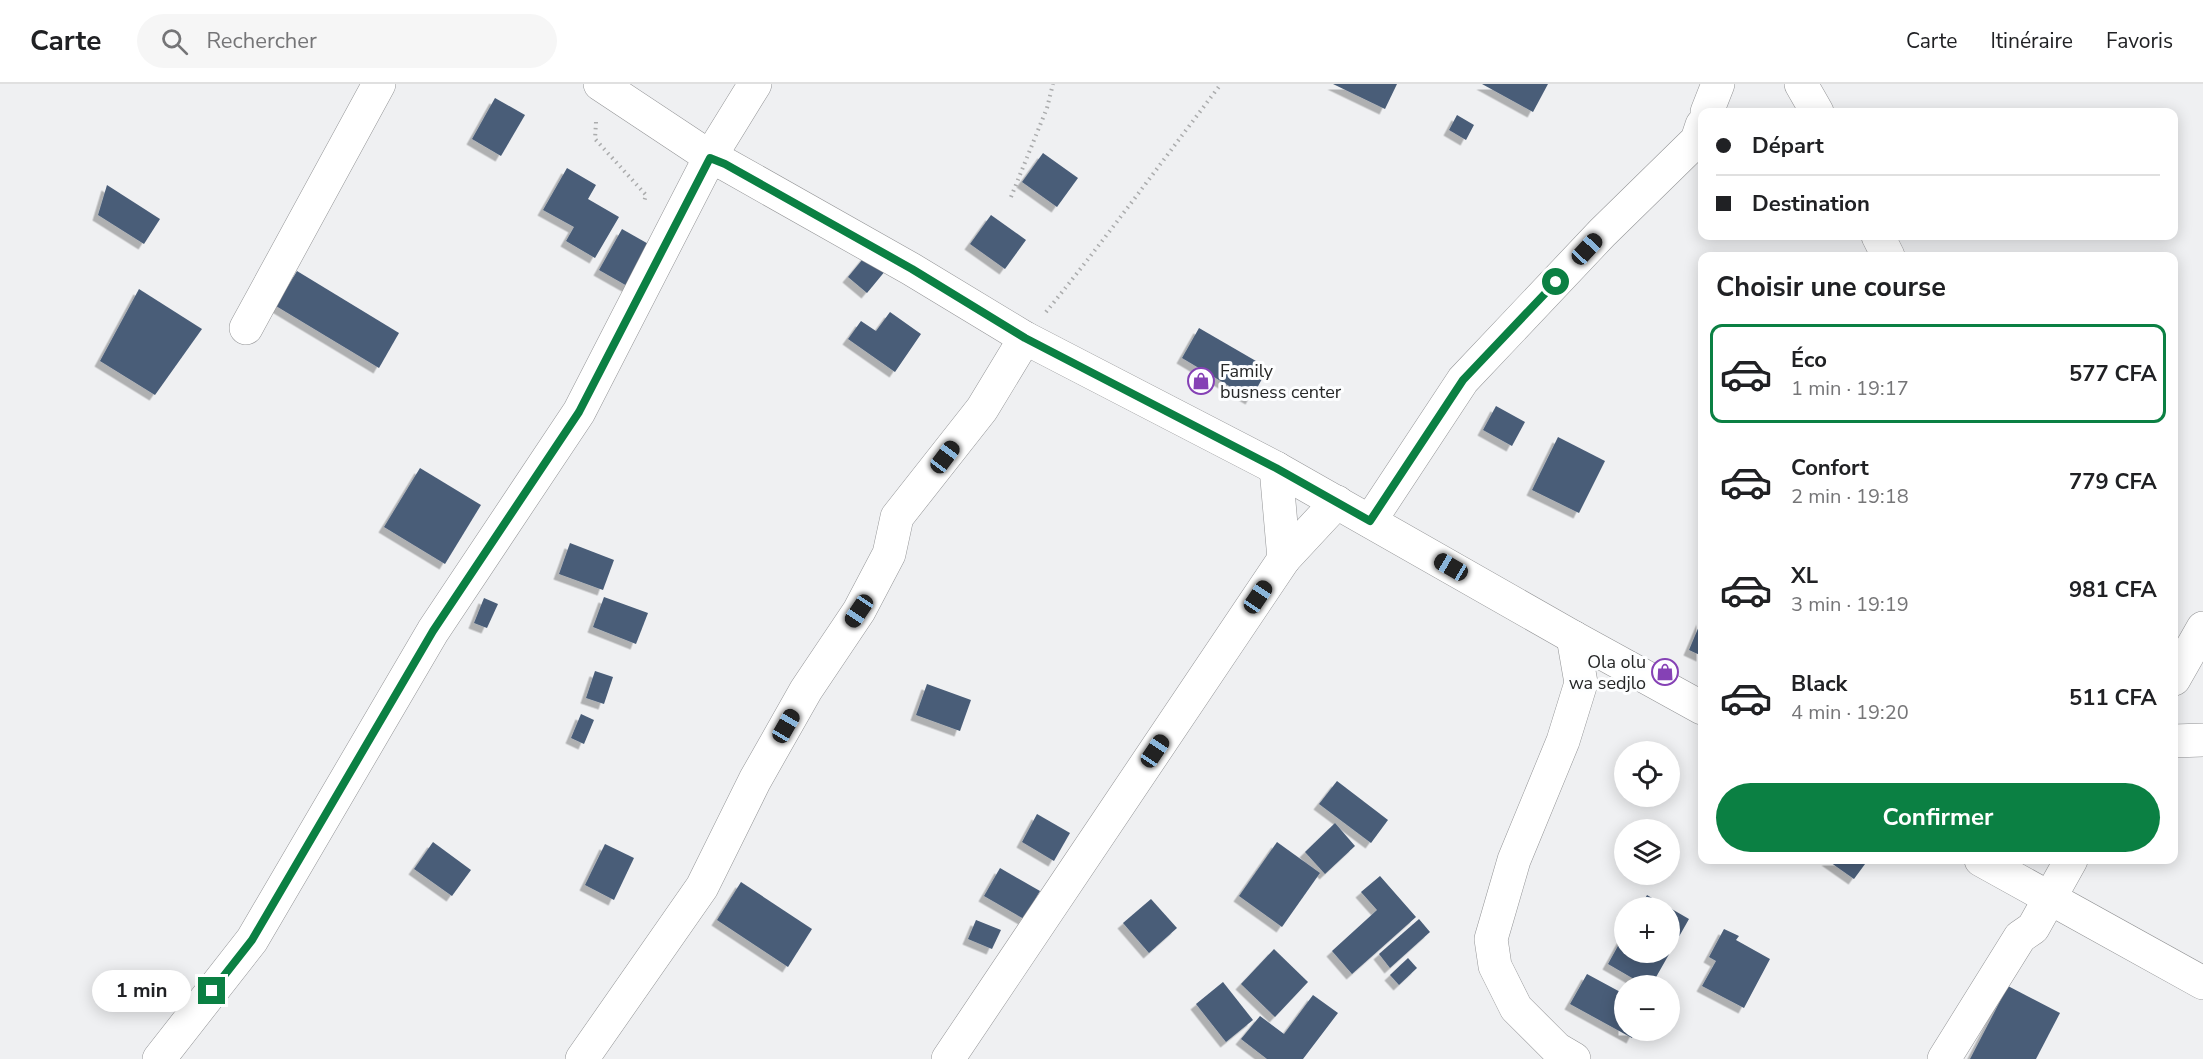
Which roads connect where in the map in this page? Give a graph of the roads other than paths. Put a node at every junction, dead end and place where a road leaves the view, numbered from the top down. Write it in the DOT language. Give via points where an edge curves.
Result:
graph roads {
  1 [pos="379,84"];
  2 [pos="600,84"];
  3 [pos="755,84"];
  4 [pos="1718,84"];
  5 [pos="1802,84"];
  6 [pos="1709,108"];
  7 [pos="1815,108"];
  8 [pos="1698,137"];
  9 [pos="710,158"];
  10 [pos="246,328"];
  11 [pos="1025,338"];
  12 [pos="1276,468"];
  13 [pos="1337,502"];
  14 [pos="1370,521"];
  15 [pos="1284,558"];
  16 [pos="2203,628"];
  17 [pos="1573,637"];
  18 [pos="2184,664"];
  19 [pos="1698,706"];
  20 [pos="2203,740"];
  21 [pos="2178,741"];
  22 [pos="1988,864"];
  23 [pos="2069,864"];
  24 [pos="2049,897"];
  25 [pos="2203,983"];
  26 [pos="159,1059"];
  27 [pos="582,1059"];
  28 [pos="948,1059"];
  29 [pos="1574,1059"];
  30 [pos="1944,1059"];
  1 -- 10 [label="street"];
  2 -- 9 [label="street"];
  3 -- 9 [label="street"];
  4 -- 6 [label="street"];
  5 -- 7 [label="street"];
  8 -- 14 [label="street" via="1463,380"];
  9 -- 11 [label="street" via="901,263"];
  9 -- 26 [label="street" via="579,412 433,631 252,940"];
  11 -- 12 [label="street"];
  11 -- 27 [label="street" via="982,410 897,517 889,554 864,602 755,780 702,887"];
  12 -- 13 [label="street"];
  12 -- 15 [label="street"];
  13 -- 14 [label="street"];
  13 -- 15 [label="street"];
  14 -- 17 [label="street"];
  15 -- 28 [label="street"];
  16 -- 18 [label="street"];
  17 -- 19 [label="street"];
  17 -- 29 [label="street" via="1581,683 1563,741 1514,860 1491,939 1495,966 1516,1008"];
  20 -- 21 [label="street"];
  22 -- 24 [label="street"];
  23 -- 24 [label="street"];
  24 -- 25 [label="street"];
  24 -- 30 [label="street" via="2033,928 2020,937"];
}
